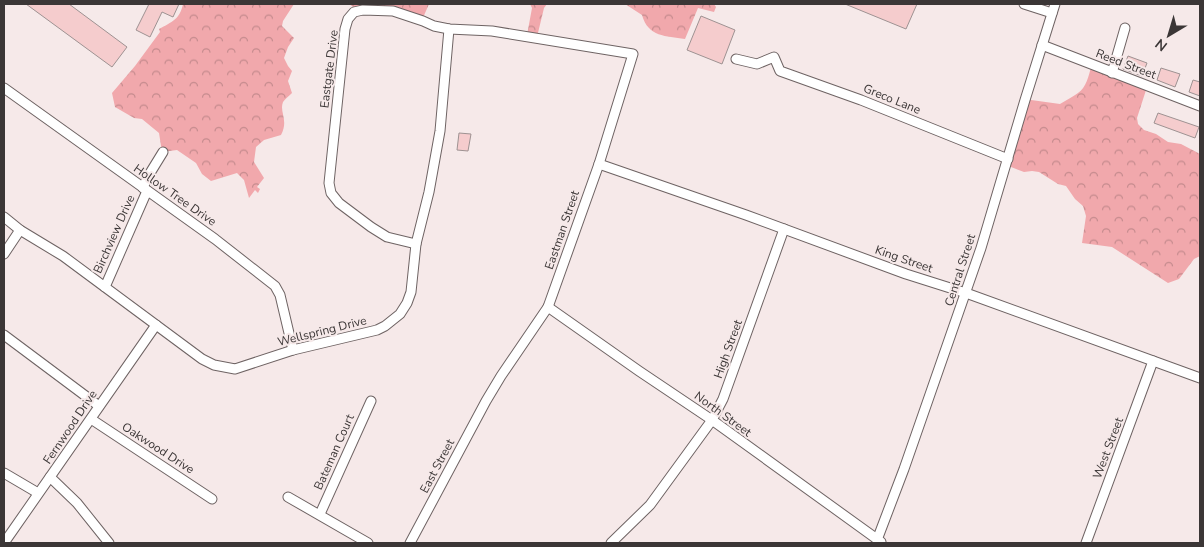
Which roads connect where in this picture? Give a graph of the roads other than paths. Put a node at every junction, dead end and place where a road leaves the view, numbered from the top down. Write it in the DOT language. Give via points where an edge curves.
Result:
graph roads {
  1 [pos="1024,4"];
  2 [pos="1054,8"];
  3 [pos="1125,28"];
  4 [pos="449,30"];
  5 [pos="1042,45"];
  6 [pos="633,54"];
  7 [pos="736,59"];
  8 [pos="1112,73"];
  9 [pos="4,88"];
  10 [pos="1200,106"];
  11 [pos="163,152"];
  12 [pos="1008,159"];
  13 [pos="599,164"];
  14 [pos="145,190"];
  15 [pos="4,217"];
  16 [pos="20,230"];
  17 [pos="784,230"];
  18 [pos="416,244"];
  19 [pos="4,254"];
  20 [pos="105,287"];
  21 [pos="966,293"];
  22 [pos="548,307"];
  23 [pos="156,325"];
  24 [pos="4,335"];
  25 [pos="293,350"];
  26 [pos="1153,362"];
  27 [pos="1200,378"];
  28 [pos="371,401"];
  29 [pos="486,401"];
  30 [pos="99,406"];
  31 [pos="91,419"];
  32 [pos="712,420"];
  33 [pos="4,473"];
  34 [pos="50,477"];
  35 [pos="38,493"];
  36 [pos="288,497"];
  37 [pos="212,498"];
  38 [pos="320,514"];
  39 [pos="880,542"];
  40 [pos="4,543"];
  41 [pos="109,543"];
  42 [pos="368,543"];
  43 [pos="410,543"];
  44 [pos="613,543"];
  45 [pos="1086,543"];
  1 -- 2 [label="street"];
  2 -- 5 [label="street, Central Street"];
  3 -- 8 [label="street"];
  4 -- 6 [label="street, Eastgate Drive" via="492,31"];
  4 -- 18 [label="street, Wellspring Drive" via="440,131"];
  4 -- 18 [label="street, Eastgate Drive" via="392,11 363,10 354,12 345,29 329,183 331,193 338,203 370,227 387,237"];
  5 -- 8 [label="street, Reed Street"];
  5 -- 12 [label="street, Central Street"];
  6 -- 13 [label="street, Eastman Street"];
  7 -- 12 [label="street, Greco Lane" via="757,64 774,57 780,71"];
  8 -- 10 [label="street, Reed Street"];
  9 -- 14 [label="street, Hollow Tree Drive"];
  11 -- 14 [label="street, Birchview Drive"];
  12 -- 21 [label="street, Central Street"];
  13 -- 17 [label="street, King Street"];
  13 -- 22 [label="street, Eastman Street"];
  14 -- 20 [label="street, Birchview Drive"];
  14 -- 25 [label="street, Hollow Tree Drive" via="275,286"];
  15 -- 16 [label="street, Wellspring Drive"];
  16 -- 19 [label="street"];
  16 -- 20 [label="street, Wellspring Drive"];
  17 -- 21 [label="street, King Street"];
  17 -- 32 [label="street, High Street" via="723,400"];
  18 -- 25 [label="street, Wellspring Drive" via="412,292 392,321 377,330"];
  20 -- 23 [label="street, Wellspring Drive"];
  21 -- 26 [label="street, King Street"];
  21 -- 39 [label="street, Central Street"];
  22 -- 29 [label="street, Eastman Street"];
  22 -- 32 [label="street, North Street"];
  23 -- 25 [label="street, Wellspring Drive" via="202,359 235,369"];
  23 -- 30 [label="street, Fernwood Drive"];
  24 -- 30 [label="street"];
  26 -- 27 [label="street, King Street"];
  26 -- 45 [label="street, West Street"];
  28 -- 38 [label="street, Bateman Court"];
  29 -- 43 [label="street, East Street"];
  30 -- 31 [label="street, Fernwood Drive"];
  31 -- 34 [label="street, Fernwood Drive"];
  31 -- 37 [label="street, Oakwood Drive"];
  32 -- 39 [label="street, North Street"];
  32 -- 44 [label="street, High Street" via="641,515"];
  33 -- 35 [label="street"];
  34 -- 35 [label="street, Fernwood Drive"];
  34 -- 41 [label="street" via="77,503"];
  35 -- 40 [label="street, Fernwood Drive"];
  36 -- 38 [label="street"];
  38 -- 42 [label="street"];
}
